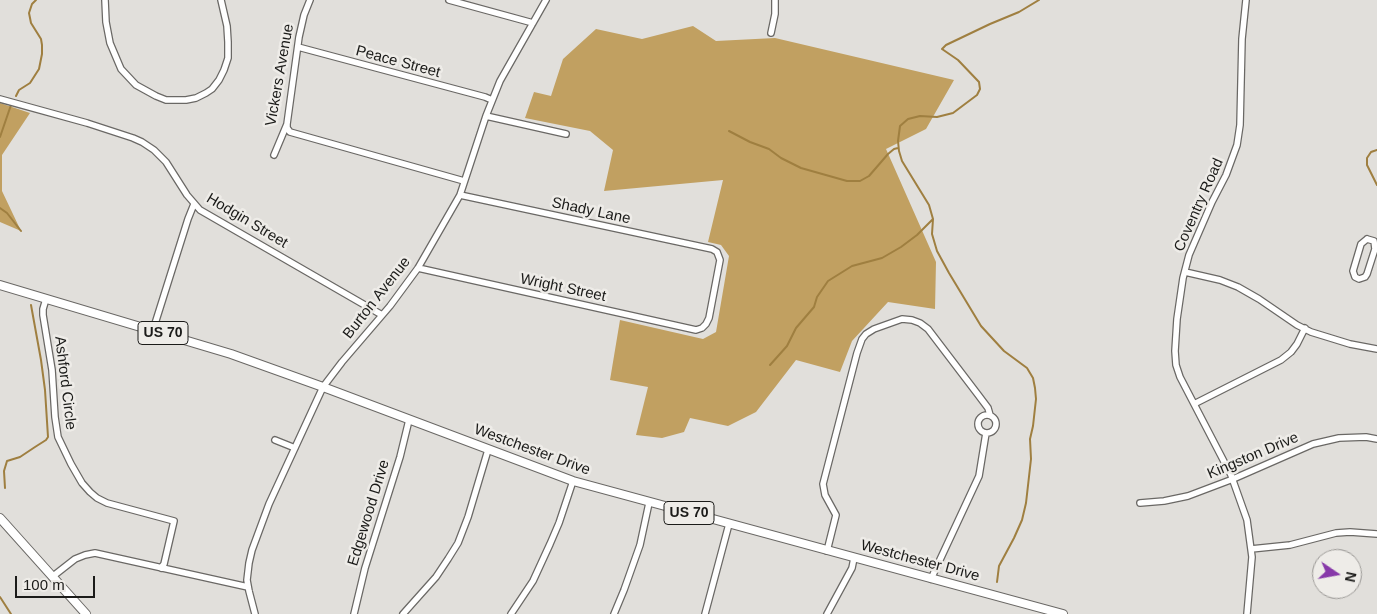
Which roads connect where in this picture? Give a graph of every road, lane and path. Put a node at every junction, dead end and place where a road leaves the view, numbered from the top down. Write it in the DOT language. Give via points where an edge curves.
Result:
graph roads {
  1 [pos="106,0"];
  2 [pos="221,0"];
  3 [pos="310,0"];
  4 [pos="449,0"];
  5 [pos="546,0"];
  6 [pos="775,0"];
  7 [pos="1246,0"];
  8 [pos="533,23"];
  9 [pos="771,33"];
  10 [pos="298,47"];
  11 [pos="0,99"];
  12 [pos="492,100"];
  13 [pos="486,116"];
  14 [pos="286,124"];
  15 [pos="566,134"];
  16 [pos="274,155"];
  17 [pos="464,181"];
  18 [pos="460,195"];
  19 [pos="194,204"];
  20 [pos="1376,249"];
  21 [pos="418,268"];
  22 [pos="1185,272"];
  23 [pos="0,285"];
  24 [pos="46,300"];
  25 [pos="382,314"];
  26 [pos="702,328"];
  27 [pos="1305,328"];
  28 [pos="153,330"];
  29 [pos="1377,350"];
  30 [pos="323,387"];
  31 [pos="1194,404"];
  32 [pos="990,415"];
  33 [pos="409,420"];
  34 [pos="986,433"];
  35 [pos="1377,439"];
  36 [pos="275,440"];
  37 [pos="295,448"];
  38 [pos="488,450"];
  39 [pos="1233,479"];
  40 [pos="573,482"];
  41 [pos="650,503"];
  42 [pos="1140,503"];
  43 [pos="0,518"];
  44 [pos="729,524"];
  45 [pos="1377,534"];
  46 [pos="1252,549"];
  47 [pos="827,551"];
  48 [pos="854,558"];
  49 [pos="160,568"];
  50 [pos="52,577"];
  51 [pos="932,579"];
  52 [pos="248,587"];
  53 [pos="86,614"];
  54 [pos="255,614"];
  55 [pos="354,614"];
  56 [pos="403,614"];
  57 [pos="511,614"];
  58 [pos="614,614"];
  59 [pos="705,614"];
  60 [pos="827,614"];
  61 [pos="1063,614"];
  62 [pos="1247,614"];
  1 -- 2 [label="street" via="107,31 121,69 136,85 166,100 196,98 212,89 219,80 228,58 227,26"];
  3 -- 10 [label="street, Vickers Avenue"];
  4 -- 8 [label="street"];
  5 -- 8 [label="street, Burton Avenue"];
  6 -- 9 [label="street"];
  7 -- 22 [label="street, Coventry Road" via="1237,145 1196,236"];
  8 -- 12 [label="street, Burton Avenue"];
  10 -- 12 [label="street, Peace Street"];
  10 -- 14 [label="street, Vickers Avenue"];
  11 -- 19 [label="street, Hodgin Street" via="142,142 166,162"];
  12 -- 13 [label="street, Burton Avenue"];
  13 -- 15 [label="street"];
  13 -- 17 [label="street, Burton Avenue"];
  14 -- 16 [label="street, Vickers Avenue"];
  14 -- 17 [label="street" via="290,132"];
  17 -- 18 [label="street, Burton Avenue"];
  18 -- 21 [label="street, Burton Avenue"];
  18 -- 26 [label="street, Shady Lane" via="712,248 720,260 709,318"];
  19 -- 25 [label="street, Hodgin Street" via="209,216"];
  19 -- 28 [label="street"];
  20 -- 20 [label="street" via="1370,239 1361,244 1353,271 1357,279 1365,278"];
  21 -- 25 [label="street, Burton Avenue"];
  21 -- 26 [label="street, Wright Street" via="696,330"];
  22 -- 27 [label="street" via="1238,287"];
  22 -- 31 [label="street, Coventry Road" via="1175,352 1180,377"];
  23 -- 24 [label="main road, Westchester Drive / US 70"];
  24 -- 28 [label="main road, Westchester Drive / US 70"];
  24 -- 49 [label="street, Ashford Circle" via="43,315 54,382 56,428 63,448 90,492 107,503 174,521 164,564"];
  25 -- 30 [label="street, Burton Avenue"];
  27 -- 29 [label="street"];
  27 -- 31 [label="street" via="1298,344 1282,360"];
  28 -- 30 [label="main road, Westchester Drive / US 70"];
  30 -- 33 [label="main road, Westchester Drive / US 70"];
  30 -- 37 [label="street, Burton Avenue"];
  31 -- 39 [label="street, Coventry Road"];
  32 -- 34 [label="street" via="995,419 996,428"];
  32 -- 34 [label="street" via="982,417 979,422 979,428"];
  32 -- 47 [label="street" via="979,396 920,322 902,319 866,334 823,484 836,515"];
  33 -- 38 [label="main road, Westchester Drive / US 70"];
  33 -- 55 [label="street, Edgewood Drive"];
  34 -- 51 [label="street" via="979,476"];
  35 -- 39 [label="street, Kingston Drive" via="1340,438 1313,444"];
  36 -- 37 [label="street"];
  37 -- 52 [label="street, Burton Avenue" via="268,504 252,550"];
  38 -- 40 [label="main road, Westchester Drive / US 70"];
  38 -- 56 [label="street" via="458,543 436,577"];
  39 -- 42 [label="street, Kingston Drive" via="1188,496"];
  39 -- 46 [label="street, Coventry Road" via="1247,520"];
  40 -- 41 [label="main road, Westchester Drive / US 70"];
  40 -- 57 [label="street" via="533,581"];
  41 -- 44 [label="main road, Westchester Drive / US 70"];
  41 -- 58 [label="street" via="640,545"];
  43 -- 50 [label="main road"];
  44 -- 47 [label="main road, Westchester Drive / US 70"];
  44 -- 59 [label="street"];
  45 -- 46 [label="street" via="1336,533 1290,545"];
  46 -- 62 [label="street, Coventry Road"];
  47 -- 48 [label="main road, Westchester Drive / US 70"];
  48 -- 51 [label="main road, Westchester Drive / US 70"];
  48 -- 60 [label="street" via="852,568"];
  49 -- 50 [label="street" via="94,553 75,559"];
  49 -- 52 [label="street"];
  50 -- 53 [label="main road"];
  51 -- 61 [label="main road, Westchester Drive / US 70"];
  52 -- 54 [label="street, Burton Avenue"];
}
